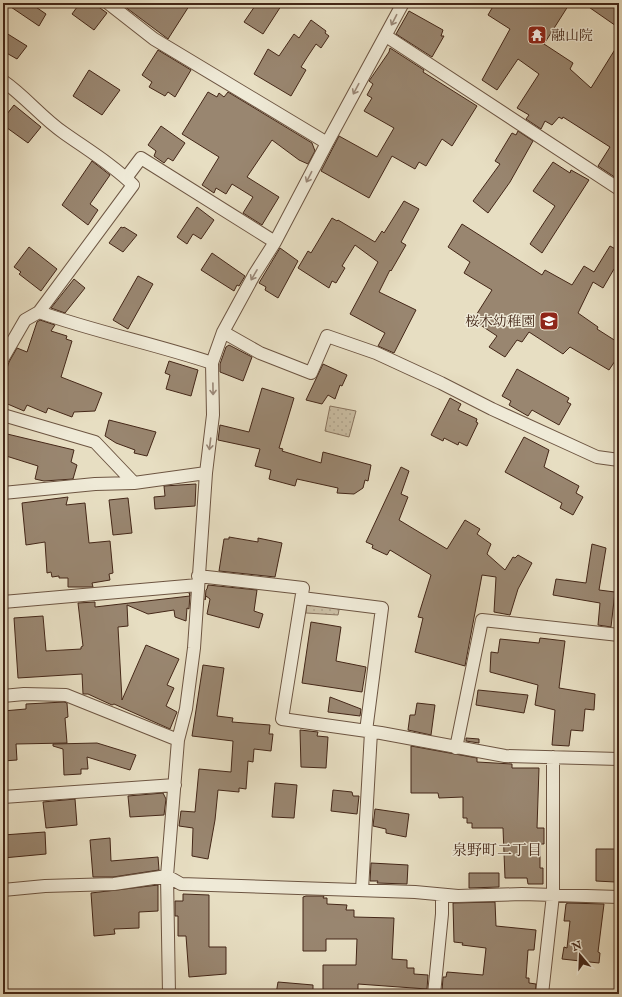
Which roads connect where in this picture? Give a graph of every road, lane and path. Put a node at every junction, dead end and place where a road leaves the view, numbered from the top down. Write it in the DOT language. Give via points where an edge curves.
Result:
graph roads {
  1 [pos="108,3"];
  2 [pos="403,3"];
  3 [pos="386,36"];
  4 [pos="3,81"];
  5 [pos="327,142"];
  6 [pos="126,178"];
  7 [pos="619,189"];
  8 [pos="275,242"];
  9 [pos="39,312"];
  10 [pos="223,332"];
  11 [pos="3,358"];
  12 [pos="212,363"];
  13 [pos="3,415"];
  14 [pos="619,460"];
  15 [pos="206,473"];
  16 [pos="134,483"];
  17 [pos="3,493"];
  18 [pos="198,580"];
  19 [pos="302,598"];
  20 [pos="3,602"];
  21 [pos="619,635"];
  22 [pos="3,696"];
  23 [pos="369,731"];
  24 [pos="178,740"];
  25 [pos="456,748"];
  26 [pos="553,757"];
  27 [pos="619,759"];
  28 [pos="175,785"];
  29 [pos="3,797"];
  30 [pos="167,876"];
  31 [pos="3,890"];
  32 [pos="362,890"];
  33 [pos="553,895"];
  34 [pos="442,896"];
  35 [pos="619,897"];
  36 [pos="169,994"];
  37 [pos="434,994"];
  38 [pos="542,994"];
  1 -- 5 [label="street" via="154,39"];
  2 -- 3 [label="street, one-way"];
  3 -- 5 [label="street, one-way"];
  3 -- 7 [label="street"];
  4 -- 6 [label="street" via="19,92 63,133 89,149"];
  5 -- 8 [label="street, one-way"];
  6 -- 8 [label="street" via="141,158"];
  6 -- 9 [label="street" via="133,186"];
  8 -- 10 [label="street, one-way" via="254,274"];
  9 -- 11 [label="street" via="25,320"];
  9 -- 12 [label="street" via="162,346"];
  10 -- 12 [label="street"];
  10 -- 14 [label="street" via="260,353 311,373 327,336 376,353 597,457"];
  12 -- 15 [label="street, one-way" via="213,414"];
  13 -- 16 [label="street" via="95,442"];
  15 -- 16 [label="street"];
  15 -- 18 [label="street"];
  16 -- 17 [label="street"];
  18 -- 19 [label="street" via="303,588"];
  18 -- 20 [label="street"];
  18 -- 24 [label="street" via="194,648 186,709"];
  19 -- 23 [label="street" via="382,608"];
  19 -- 23 [label="street" via="282,719"];
  21 -- 25 [label="street" via="482,620"];
  22 -- 24 [label="street" via="66,695"];
  23 -- 25 [label="street"];
  23 -- 32 [label="street"];
  24 -- 28 [label="street"];
  25 -- 26 [label="street" via="505,756"];
  26 -- 27 [label="street"];
  26 -- 33 [label="street"];
  28 -- 29 [label="street"];
  28 -- 30 [label="street"];
  30 -- 31 [label="street" via="114,884"];
  30 -- 32 [label="street" via="181,884"];
  30 -- 36 [label="street"];
  32 -- 34 [label="street"];
  33 -- 34 [label="street"];
  33 -- 35 [label="street"];
  33 -- 38 [label="street"];
  34 -- 37 [label="street"];
}
